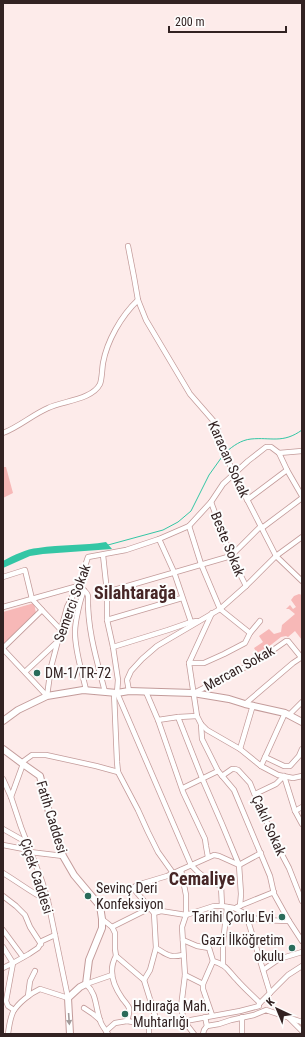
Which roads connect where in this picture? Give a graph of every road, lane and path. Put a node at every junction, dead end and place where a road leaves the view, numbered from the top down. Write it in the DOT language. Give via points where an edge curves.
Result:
graph roads {
  1 [pos="128,246"];
  2 [pos="138,300"];
  3 [pos="3,433"];
  4 [pos="302,451"];
  5 [pos="279,453"];
  6 [pos="287,470"];
  7 [pos="234,474"];
  8 [pos="302,497"];
  9 [pos="247,500"];
  10 [pos="211,502"];
  11 [pos="189,526"];
  12 [pos="262,527"];
  13 [pos="302,537"];
  14 [pos="159,539"];
  15 [pos="103,555"];
  16 [pos="231,556"];
  17 [pos="276,556"];
  18 [pos="201,564"];
  19 [pos="174,572"];
  20 [pos="3,578"];
  21 [pos="302,581"];
  22 [pos="78,586"];
  23 [pos="246,586"];
  24 [pos="84,590"];
  25 [pos="107,592"];
  26 [pos="182,598"];
  27 [pos="32,599"];
  28 [pos="3,607"];
  29 [pos="220,608"];
  30 [pos="42,610"];
  31 [pos="212,614"];
  32 [pos="107,620"];
  33 [pos="200,621"];
  34 [pos="260,621"];
  35 [pos="191,622"];
  36 [pos="61,630"];
  37 [pos="250,633"];
  38 [pos="57,642"];
  39 [pos="113,647"];
  40 [pos="3,649"];
  41 [pos="302,657"];
  42 [pos="190,663"];
  43 [pos="25,672"];
  44 [pos="86,690"];
  45 [pos="129,691"];
  46 [pos="105,692"];
  47 [pos="146,692"];
  48 [pos="115,693"];
  49 [pos="193,693"];
  50 [pos="46,696"];
  51 [pos="302,702"];
  52 [pos="245,704"];
  53 [pos="253,706"];
  54 [pos="287,714"];
  55 [pos="197,716"];
  56 [pos="178,717"];
  57 [pos="158,720"];
  58 [pos="3,721"];
  59 [pos="302,722"];
  60 [pos="200,724"];
  61 [pos="3,749"];
  62 [pos="240,749"];
  63 [pos="302,749"];
  64 [pos="265,757"];
  65 [pos="22,764"];
  66 [pos="261,766"];
  67 [pos="218,771"];
  68 [pos="118,772"];
  69 [pos="222,776"];
  70 [pos="284,776"];
  71 [pos="302,776"];
  72 [pos="202,778"];
  73 [pos="3,779"];
  74 [pos="4,786"];
  75 [pos="182,788"];
  76 [pos="255,794"];
  77 [pos="11,797"];
  78 [pos="302,807"];
  79 [pos="295,810"];
  80 [pos="302,824"];
  81 [pos="3,829"];
  82 [pos="26,842"];
  83 [pos="3,845"];
  84 [pos="29,851"];
  85 [pos="261,854"];
  86 [pos="63,856"];
  87 [pos="208,857"];
  88 [pos="191,865"];
  89 [pos="238,865"];
  90 [pos="180,870"];
  91 [pos="3,873"];
  92 [pos="173,873"];
  93 [pos="274,892"];
  94 [pos="3,896"];
  95 [pos="302,900"];
  96 [pos="48,901"];
  97 [pos="224,906"];
  98 [pos="240,906"];
  99 [pos="150,908"];
  100 [pos="234,908"];
  101 [pos="154,913"];
  102 [pos="246,914"];
  103 [pos="186,915"];
  104 [pos="102,919"];
  105 [pos="289,921"];
  106 [pos="112,927"];
  107 [pos="3,930"];
  108 [pos="55,935"];
  109 [pos="183,940"];
  110 [pos="302,941"];
  111 [pos="41,944"];
  112 [pos="3,947"];
  113 [pos="156,948"];
  114 [pos="302,952"];
  115 [pos="116,956"];
  116 [pos="183,956"];
  117 [pos="23,957"];
  118 [pos="213,961"];
  119 [pos="13,963"];
  120 [pos="223,964"];
  121 [pos="302,966"];
  122 [pos="3,968"];
  123 [pos="263,970"];
  124 [pos="35,971"];
  125 [pos="112,975"];
  126 [pos="185,975"];
  127 [pos="144,980"];
  128 [pos="86,984"];
  129 [pos="203,984"];
  130 [pos="270,993"];
  131 [pos="28,996"];
  132 [pos="68,998"];
  133 [pos="259,1004"];
  134 [pos="84,1008"];
  135 [pos="14,1010"];
  136 [pos="266,1010"];
  137 [pos="212,1016"];
  138 [pos="205,1017"];
  139 [pos="242,1017"];
  140 [pos="288,1017"];
  141 [pos="100,1020"];
  142 [pos="127,1021"];
  143 [pos="184,1021"];
  144 [pos="302,1022"];
  145 [pos="149,1024"];
  146 [pos="158,1025"];
  147 [pos="207,1026"];
  148 [pos="302,1031"];
  149 [pos="107,1032"];
  150 [pos="8,1034"];
  151 [pos="70,1034"];
  152 [pos="149,1034"];
  153 [pos="194,1034"];
  154 [pos="203,1034"];
  155 [pos="242,1034"];
  1 -- 2 [label="street, Karacan Sokak"];
  2 -- 3 [label="street" via="130,307 108,345 100,384 93,391 84,397 49,407"];
  2 -- 7 [label="street, Karacan Sokak" via="146,320 190,394 217,425 220,443"];
  4 -- 5 [label="street"];
  5 -- 6 [label="street"];
  5 -- 7 [label="street" via="271,447 266,447"];
  6 -- 8 [label="street"];
  6 -- 9 [label="street"];
  7 -- 9 [label="street, Karacan Sokak"];
  7 -- 10 [label="street" via="223,484"];
  8 -- 12 [label="street"];
  9 -- 12 [label="street, Karacan Sokak"];
  10 -- 11 [label="street"];
  10 -- 16 [label="street, Beste Sokak"];
  11 -- 14 [label="street"];
  11 -- 18 [label="street"];
  12 -- 16 [label="street"];
  12 -- 17 [label="street, Karacan Sokak"];
  13 -- 17 [label="street"];
  14 -- 15 [label="street"];
  14 -- 19 [label="street"];
  15 -- 22 [label="street, Semerci Sokak" via="88,557"];
  15 -- 25 [label="street"];
  16 -- 18 [label="street"];
  16 -- 23 [label="street, Beste Sokak"];
  17 -- 21 [label="street, Karacan Sokak"];
  17 -- 23 [label="street"];
  18 -- 19 [label="street"];
  18 -- 29 [label="street"];
  19 -- 25 [label="street"];
  19 -- 26 [label="street"];
  20 -- 27 [label="street" via="25,570"];
  22 -- 24 [label="street"];
  22 -- 27 [label="street"];
  22 -- 36 [label="street, Semerci Sokak" via="67,607"];
  23 -- 29 [label="street"];
  24 -- 44 [label="street" via="75,632"];
  24 -- 46 [label="street" via="88,596 90,628"];
  25 -- 32 [label="street"];
  26 -- 32 [label="street"];
  26 -- 35 [label="street"];
  27 -- 28 [label="street"];
  27 -- 30 [label="street"];
  29 -- 31 [label="street"];
  29 -- 37 [label="street"];
  30 -- 36 [label="street"];
  30 -- 40 [label="street"];
  31 -- 33 [label="street"];
  31 -- 42 [label="street"];
  32 -- 39 [label="street"];
  33 -- 35 [label="street"];
  33 -- 45 [label="street" via="157,646 142,659 127,680"];
  34 -- 37 [label="street"];
  35 -- 39 [label="street"];
  36 -- 38 [label="street, Semerci Sokak"];
  37 -- 42 [label="street" via="245,643 224,654 204,663"];
  38 -- 43 [label="street"];
  38 -- 50 [label="street, Semerci Sokak"];
  39 -- 48 [label="street" via="118,680"];
  40 -- 43 [label="street"];
  41 -- 49 [label="street, Mercan Sokak" via="286,641 259,660"];
  41 -- 52 [label="street"];
  42 -- 49 [label="street"];
  43 -- 50 [label="street"];
  44 -- 46 [label="main road"];
  44 -- 50 [label="main road"];
  45 -- 47 [label="main road"];
  45 -- 48 [label="main road"];
  46 -- 48 [label="main road"];
  47 -- 49 [label="main road"];
  47 -- 57 [label="street"];
  48 -- 68 [label="street"];
  48 -- 88 [label="street"];
  49 -- 52 [label="main road"];
  49 -- 55 [label="street"];
  50 -- 58 [label="main road"];
  51 -- 54 [label="street"];
  52 -- 53 [label="main road"];
  53 -- 54 [label="main road"];
  53 -- 62 [label="street"];
  54 -- 59 [label="main road"];
  54 -- 64 [label="street"];
  55 -- 56 [label="street"];
  55 -- 60 [label="street"];
  56 -- 57 [label="street"];
  56 -- 72 [label="street"];
  57 -- 75 [label="street"];
  60 -- 62 [label="street"];
  60 -- 67 [label="street" via="202,739"];
  61 -- 65 [label="main road, Fatih Caddesi"];
  62 -- 66 [label="street"];
  63 -- 64 [label="street" via="290,766 284,766"];
  64 -- 66 [label="street"];
  65 -- 68 [label="street" via="32,755 46,755"];
  65 -- 77 [label="street"];
  65 -- 86 [label="main road, Fatih Caddesi" via="40,776 50,820"];
  66 -- 70 [label="street"];
  67 -- 69 [label="street"];
  67 -- 72 [label="street"];
  68 -- 92 [label="street" via="158,852"];
  69 -- 76 [label="street, Çakıl Sokak" via="232,769 238,770 250,783"];
  69 -- 85 [label="street" via="234,790"];
  70 -- 71 [label="street"];
  70 -- 76 [label="street" via="276,784"];
  70 -- 79 [label="street"];
  72 -- 75 [label="street"];
  72 -- 89 [label="street"];
  73 -- 74 [label="street, Çiçek Caddesi"];
  74 -- 77 [label="street, Çiçek Caddesi"];
  75 -- 87 [label="street" via="206,839"];
  76 -- 95 [label="street, Çakıl Sokak"];
  77 -- 82 [label="street, Çiçek Caddesi"];
  78 -- 79 [label="street"];
  79 -- 80 [label="street"];
  81 -- 82 [label="street"];
  82 -- 84 [label="street, Çiçek Caddesi"];
  83 -- 84 [label="street"];
  84 -- 86 [label="street"];
  84 -- 96 [label="street, Çiçek Caddesi"];
  85 -- 89 [label="street"];
  85 -- 93 [label="street"];
  86 -- 104 [label="main road, Fatih Caddesi" via="74,875 100,906"];
  87 -- 88 [label="street"];
  87 -- 89 [label="street" via="219,856"];
  88 -- 90 [label="street"];
  88 -- 97 [label="street" via="213,883 221,886"];
  89 -- 98 [label="street"];
  90 -- 92 [label="street"];
  90 -- 103 [label="street" via="186,895"];
  91 -- 96 [label="street"];
  92 -- 99 [label="street" via="137,885 131,890"];
  93 -- 98 [label="street"];
  93 -- 105 [label="street"];
  94 -- 111 [label="street" via="25,915"];
  96 -- 108 [label="street, Çiçek Caddesi"];
  97 -- 100 [label="street"];
  97 -- 103 [label="street" via="214,906"];
  97 -- 120 [label="street"];
  98 -- 100 [label="street"];
  99 -- 101 [label="street"];
  99 -- 106 [label="street"];
  100 -- 102 [label="street"];
  101 -- 103 [label="street" via="162,911"];
  101 -- 113 [label="street"];
  102 -- 105 [label="street" via="259,920"];
  102 -- 123 [label="street"];
  103 -- 109 [label="street" via="182,927"];
  104 -- 106 [label="street"];
  104 -- 128 [label="main road" via="102,928 89,960"];
  105 -- 110 [label="street"];
  106 -- 115 [label="street" via="115,933"];
  107 -- 117 [label="street"];
  108 -- 111 [label="street"];
  108 -- 132 [label="street, Çiçek Caddesi"];
  109 -- 116 [label="street"];
  109 -- 118 [label="street" via="209,948"];
  111 -- 117 [label="street"];
  112 -- 119 [label="street"];
  113 -- 116 [label="street" via="173,957"];
  113 -- 127 [label="street" via="150,970"];
  114 -- 123 [label="street" via="279,959"];
  115 -- 125 [label="street" via="112,962"];
  115 -- 127 [label="street"];
  116 -- 126 [label="street"];
  117 -- 119 [label="street"];
  118 -- 120 [label="street"];
  118 -- 129 [label="street"];
  119 -- 122 [label="street"];
  119 -- 135 [label="street" via="6,1001"];
  120 -- 133 [label="street"];
  121 -- 130 [label="street" via="288,975"];
  123 -- 130 [label="street"];
  124 -- 131 [label="street" via="30,981"];
  125 -- 128 [label="street"];
  125 -- 142 [label="street" via="129,1008"];
  126 -- 129 [label="street"];
  126 -- 143 [label="street" via="181,1007"];
  127 -- 146 [label="street"];
  128 -- 132 [label="main road"];
  128 -- 141 [label="street" via="91,989"];
  129 -- 137 [label="street"];
  130 -- 133 [label="street"];
  131 -- 132 [label="street" via="40,989"];
  131 -- 135 [label="street"];
  132 -- 151 [label="main road, one-way"];
  133 -- 136 [label="street"];
  133 -- 137 [label="street" via="240,1011"];
  134 -- 141 [label="street"];
  135 -- 150 [label="street"];
  136 -- 139 [label="street"];
  136 -- 140 [label="street"];
  137 -- 138 [label="street"];
  138 -- 143 [label="street"];
  138 -- 147 [label="street"];
  139 -- 147 [label="street"];
  139 -- 155 [label="street"];
  140 -- 144 [label="street"];
  140 -- 148 [label="street"];
  141 -- 149 [label="street"];
  142 -- 145 [label="street"];
  142 -- 149 [label="street" via="115,1023"];
  143 -- 146 [label="street"];
  143 -- 153 [label="street"];
  145 -- 146 [label="street"];
  145 -- 152 [label="street"];
  147 -- 154 [label="street"];
}
